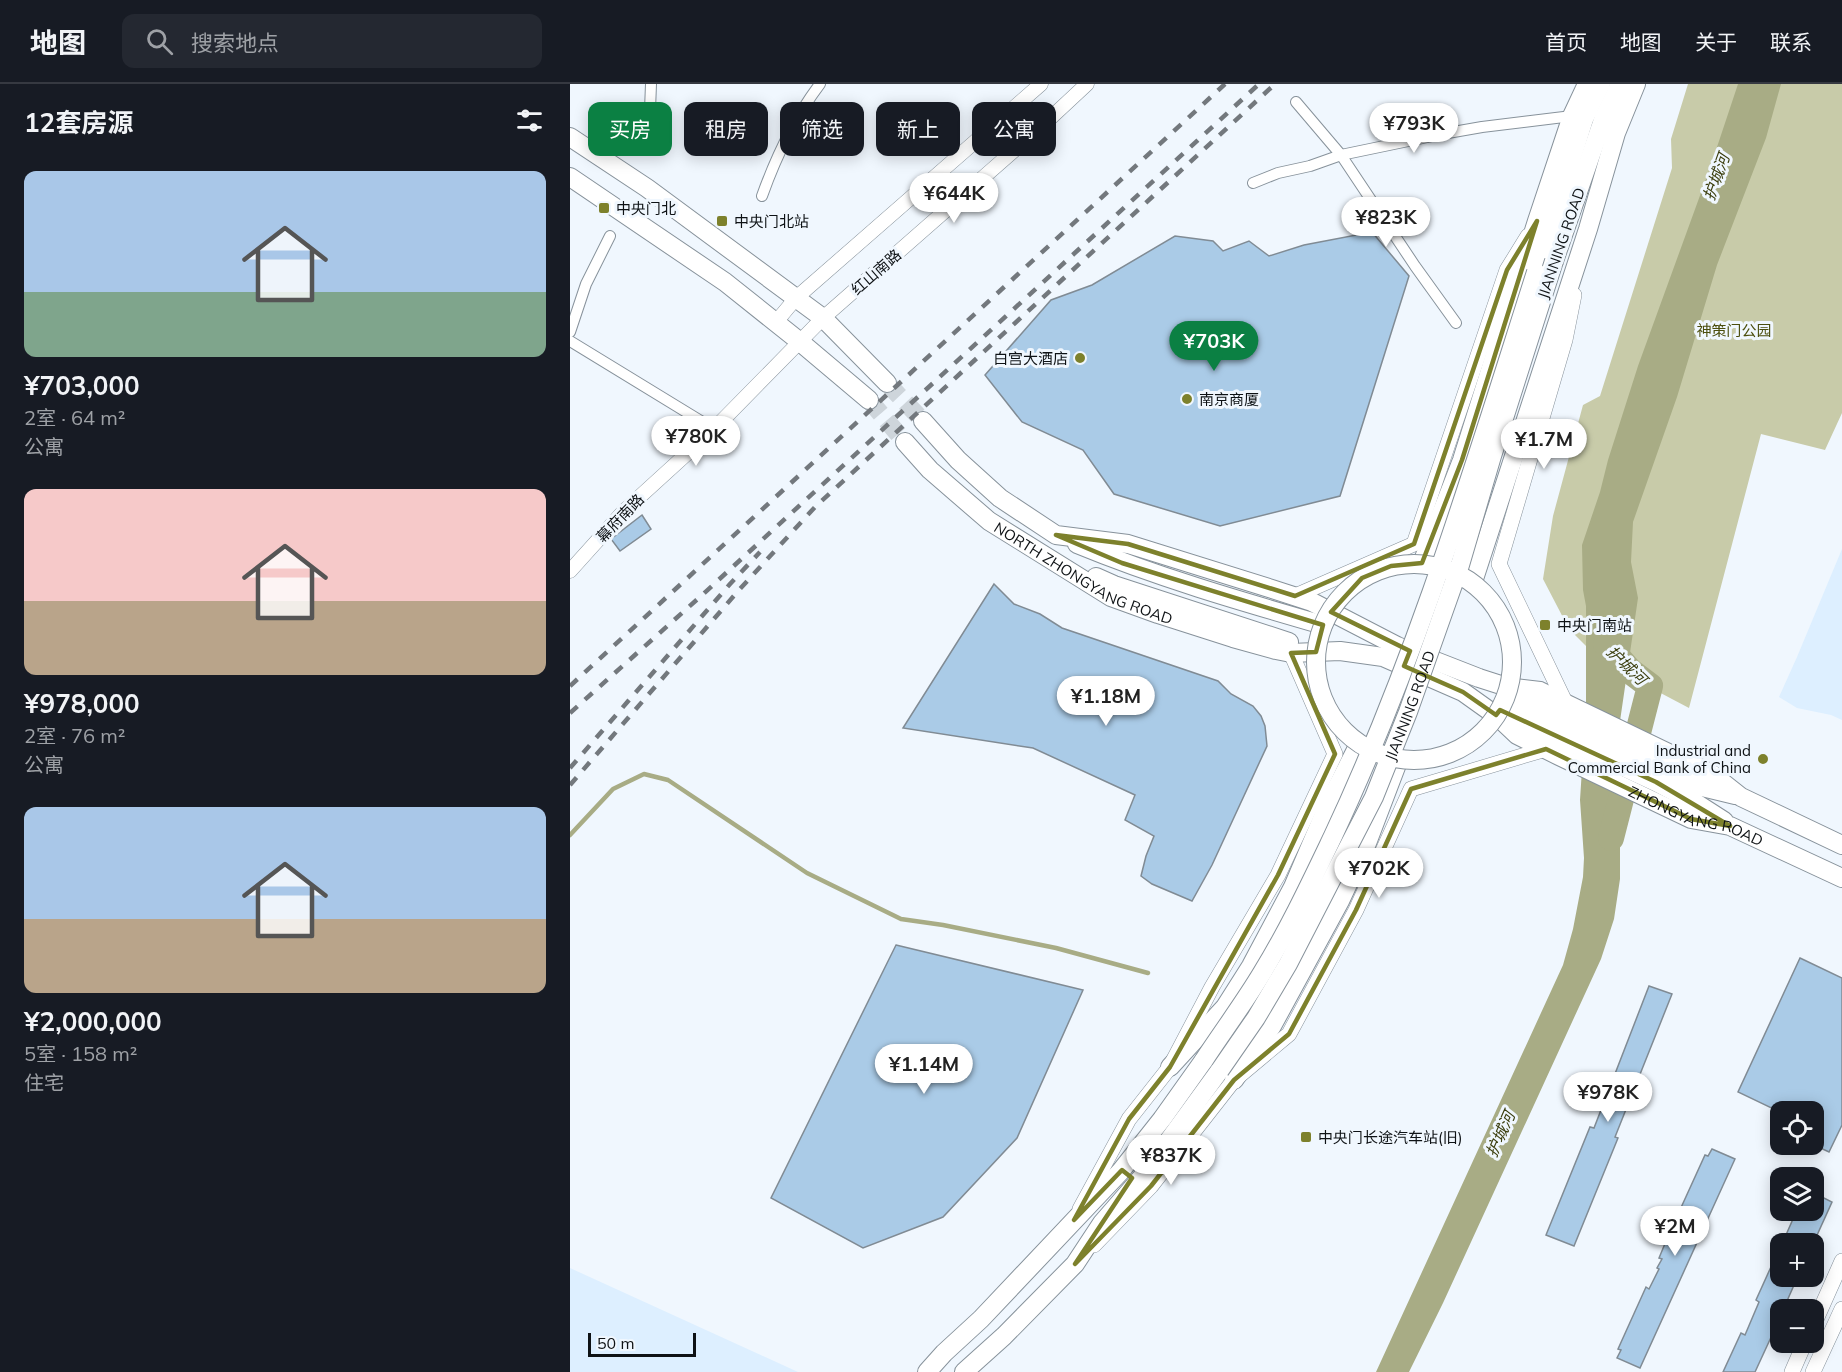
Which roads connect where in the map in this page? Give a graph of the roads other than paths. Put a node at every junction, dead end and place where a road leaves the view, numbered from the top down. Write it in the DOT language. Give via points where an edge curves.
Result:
graph roads {
  1 [pos="651,84"];
  2 [pos="820,84"];
  3 [pos="1041,84"];
  4 [pos="1087,84"];
  5 [pos="1587,84"];
  6 [pos="1601,84"];
  7 [pos="1620,84"];
  8 [pos="1636,84"];
  9 [pos="650,102"];
  10 [pos="1296,102"];
  11 [pos="1597,111"];
  12 [pos="1572,116"];
  13 [pos="570,137"];
  14 [pos="1341,155"];
  15 [pos="570,177"];
  16 [pos="1253,183"];
  17 [pos="762,196"];
  18 [pos="1537,220"];
  19 [pos="1588,229"];
  20 [pos="610,236"];
  21 [pos="796,298"];
  22 [pos="823,318"];
  23 [pos="776,322"];
  24 [pos="1456,323"];
  25 [pos="570,332"];
  26 [pos="570,341"];
  27 [pos="799,341"];
  28 [pos="887,383"];
  29 [pos="869,400"];
  30 [pos="923,422"];
  31 [pos="714,429"];
  32 [pos="905,442"];
  33 [pos="1056,535"];
  34 [pos="1049,557"];
  35 [pos="1422,563"];
  36 [pos="570,571"];
  37 [pos="1473,582"];
  38 [pos="1295,596"];
  39 [pos="1323,625"];
  40 [pos="1316,651"];
  41 [pos="1291,652"];
  42 [pos="1503,702"];
  43 [pos="1566,704"];
  44 [pos="1359,744"];
  45 [pos="1546,749"];
  46 [pos="1399,759"];
  47 [pos="1665,768"];
  48 [pos="1730,826"];
  49 [pos="1842,845"];
  50 [pos="1842,878"];
  51 [pos="1170,1066"];
  52 [pos="1227,1075"];
  53 [pos="1074,1220"];
  54 [pos="1842,1261"];
  55 [pos="1824,1302"];
  56 [pos="1842,1309"];
  57 [pos="1800,1353"];
  58 [pos="937,1368"];
  59 [pos="964,1372"];
  60 [pos="1792,1372"];
  61 [pos="1813,1372"];
  1 -- 9 [label="street"];
  2 -- 17 [label="street" via="775,160"];
  3 -- 21 [label="street"];
  4 -- 22 [label="street, 红山南路"];
  5 -- 12 [label="main road"];
  6 -- 11 [label="main road, JIANNING ROAD"];
  7 -- 11 [label="main road, JIANNING ROAD"];
  8 -- 19 [label="main road" via="1616,133"];
  10 -- 14 [label="street"];
  11 -- 52 [label="main road, JIANNING ROAD, bridge" via="1460,565 1400,733 1374,797"];
  11 -- 53 [label="main road, JIANNING ROAD, bridge" via="1584,119 1458,516 1356,789 1307,891 1262,972 1162,1119 1120,1172"];
  12 -- 14 [label="street" via="1472,129"];
  12 -- 18 [label="main road"];
  13 -- 21 [label="main road" via="647,188"];
  14 -- 16 [label="street"];
  14 -- 24 [label="street"];
  15 -- 23 [label="main road" via="725,282"];
  18 -- 35 [label="main road" via="1462,460"];
  18 -- 38 [label="main road" via="1507,270 1414,544"];
  19 -- 37 [label="main road"];
  19 -- 43 [label="main road" via="1565,340 1499,564"];
  20 -- 25 [label="street" via="586,284"];
  21 -- 22 [label="main road"];
  21 -- 23 [label="street"];
  22 -- 27 [label="street, 红山南路"];
  22 -- 28 [label="main road"];
  23 -- 27 [label="main road"];
  26 -- 31 [label="street"];
  27 -- 29 [label="main road"];
  27 -- 31 [label="street, 幕府南路"];
  30 -- 33 [label="main road, NORTH ZHONGYANG ROAD" via="1000,498"];
  31 -- 36 [label="street, 幕府南路" via="624,511"];
  32 -- 34 [label="main road, NORTH ZHONGYANG ROAD" via="930,470 989,521"];
  33 -- 38 [label="main road, NORTH ZHONGYANG ROAD" via="1128,544"];
  33 -- 39 [label="main road" via="1122,563"];
  34 -- 40 [label="main road" via="1114,585"];
  34 -- 41 [label="main road, NORTH ZHONGYANG ROAD" via="1111,597 1233,639"];
  35 -- 37 [label="main road, bridge" via="1449,569"];
  35 -- 39 [label="main road, bridge" via="1391,566 1362,578 1339,598"];
  37 -- 42 [label="main road, bridge" via="1494,605 1508,632 1513,663"];
  38 -- 43 [label="main road" via="1397,646 1479,678 1540,692"];
  39 -- 40 [label="main road, bridge"];
  40 -- 44 [label="main road, bridge" via="1317,677 1325,703 1339,726"];
  41 -- 45 [label="main road, ZHONGYANG ROAD" via="1340,651 1383,657 1463,692 1517,735"];
  41 -- 51 [label="main road" via="1335,754 1278,875"];
  42 -- 46 [label="main road, bridge" via="1482,733 1457,750 1429,759"];
  42 -- 47 [label="main road"];
  43 -- 47 [label="main road" via="1601,721"];
  44 -- 46 [label="main road, bridge"];
  44 -- 51 [label="main road" via="1293,887 1251,966 1225,1007"];
  45 -- 48 [label="main road, ZHONGYANG ROAD" via="1691,819"];
  45 -- 52 [label="main road" via="1411,789 1356,910 1289,1034"];
  46 -- 52 [label="main road" via="1367,843 1310,959 1272,1026"];
  47 -- 48 [label="main road" via="1696,802"];
  47 -- 49 [label="main road" via="1702,787 1741,796"];
  48 -- 50 [label="main road, ZHONGYANG ROAD"];
  51 -- 53 [label="main road" via="1129,1119"];
  52 -- 59 [label="main road, JIANNING ROAD" via="1102,1223 1075,1264"];
  53 -- 58 [label="main road, JIANNING ROAD"];
  54 -- 55 [label="main road"];
  56 -- 61 [label="main road"];
  57 -- 60 [label="main road"];
}
